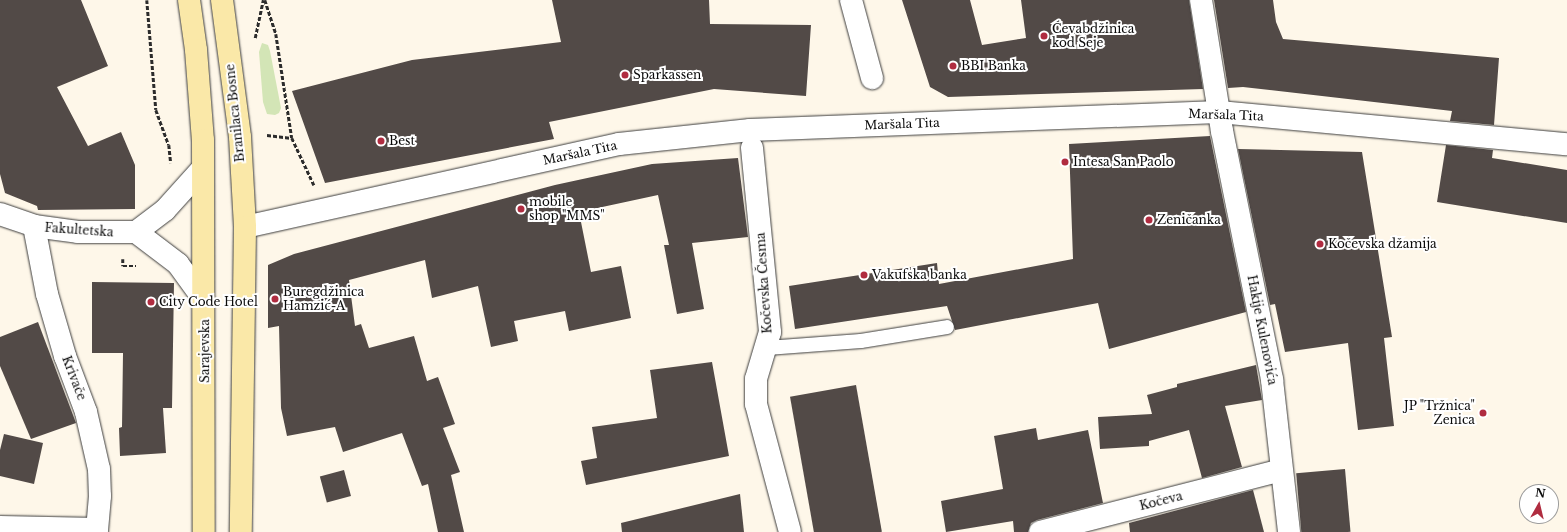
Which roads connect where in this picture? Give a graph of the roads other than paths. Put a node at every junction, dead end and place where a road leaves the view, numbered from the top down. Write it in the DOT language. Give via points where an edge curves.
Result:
graph roads {
  1 [pos="189,0"];
  2 [pos="222,0"];
  3 [pos="851,0"];
  4 [pos="1201,0"];
  5 [pos="872,78"];
  6 [pos="1220,121"];
  7 [pos="1567,144"];
  8 [pos="752,148"];
  9 [pos="202,169"];
  10 [pos="0,214"];
  11 [pos="34,226"];
  12 [pos="245,227"];
  13 [pos="136,232"];
  14 [pos="204,300"];
  15 [pos="946,327"];
  16 [pos="767,348"];
  17 [pos="1281,470"];
  18 [pos="0,527"];
  19 [pos="97,530"];
  20 [pos="204,532"];
  21 [pos="241,532"];
  22 [pos="790,532"];
  23 [pos="1040,532"];
  24 [pos="1289,532"];
  1 -- 9 [label="main road" via="203,140"];
  2 -- 12 [label="main road, Branilaca Bosne" via="240,137"];
  3 -- 5 [label="street"];
  4 -- 6 [label="street, Hakije Kulenovića"];
  6 -- 7 [label="street, Maršala Tita"];
  6 -- 12 [label="street, Maršala Tita" via="750,130 619,144"];
  6 -- 17 [label="street, Hakije Kulenovića" via="1272,380"];
  8 -- 16 [label="street, Kočevska Česma" via="769,315"];
  9 -- 13 [label="street" via="166,210"];
  9 -- 14 [label="main road, Sarajevska"];
  10 -- 11 [label="street, Fakultetska"];
  11 -- 13 [label="street, Fakultetska" via="78,232"];
  11 -- 19 [label="street, Krivače" via="47,294 64,356 86,412 99,469"];
  12 -- 21 [label="main road"];
  13 -- 14 [label="street" via="178,264"];
  14 -- 20 [label="main road, Sarajevska"];
  15 -- 16 [label="lane" via="861,340"];
  16 -- 22 [label="street, Kočevska Česma" via="756,379 756,404"];
  17 -- 23 [label="street, Kočeva"];
  17 -- 24 [label="street, Hakije Kulenovića"];
  18 -- 19 [label="street"];
}
